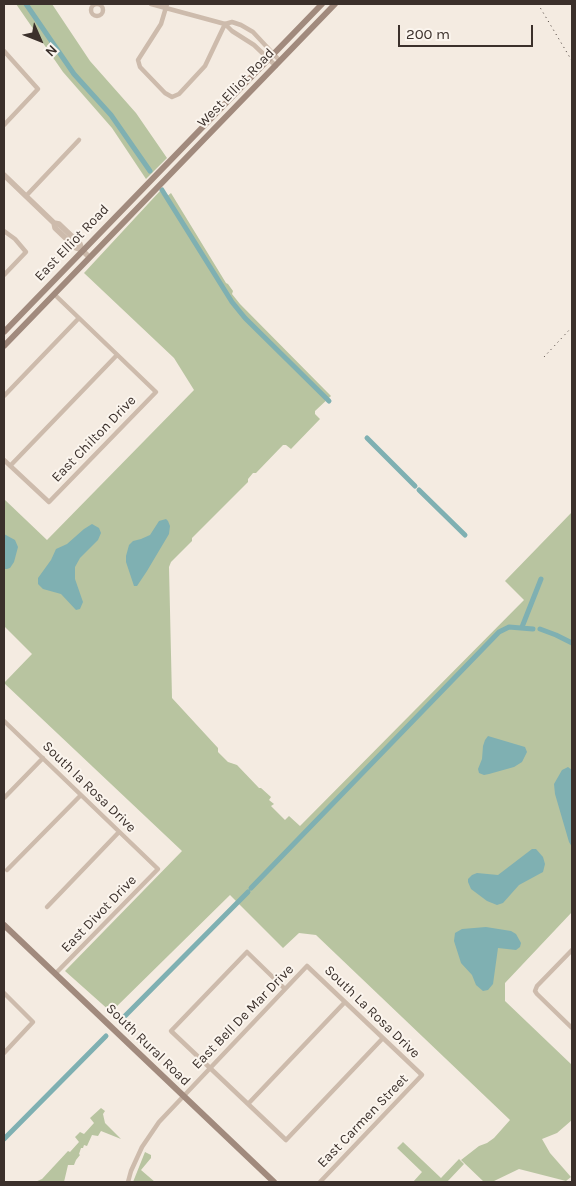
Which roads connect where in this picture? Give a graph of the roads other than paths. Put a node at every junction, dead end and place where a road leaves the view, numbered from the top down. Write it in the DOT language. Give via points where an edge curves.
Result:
graph roads {
  1 [pos="151,4"];
  2 [pos="322,4"];
  3 [pos="335,4"];
  4 [pos="166,6"];
  5 [pos="225,24"];
  6 [pos="4,51"];
  7 [pos="271,56"];
  8 [pos="278,63"];
  9 [pos="4,125"];
  10 [pos="79,140"];
  11 [pos="158,172"];
  12 [pos="4,175"];
  13 [pos="154,190"];
  14 [pos="26,196"];
  15 [pos="4,232"];
  16 [pos="82,250"];
  17 [pos="89,257"];
  18 [pos="4,275"];
  19 [pos="54,294"];
  20 [pos="79,318"];
  21 [pos="4,332"];
  22 [pos="4,346"];
  23 [pos="117,355"];
  24 [pos="4,396"];
  25 [pos="4,460"];
  26 [pos="10,466"];
  27 [pos="4,721"];
  28 [pos="43,758"];
  29 [pos="81,795"];
  30 [pos="4,798"];
  31 [pos="119,832"];
  32 [pos="158,869"];
  33 [pos="7,870"];
  34 [pos="47,906"];
  35 [pos="4,925"];
  36 [pos="572,950"];
  37 [pos="307,966"];
  38 [pos="56,974"];
  39 [pos="285,989"];
  40 [pos="4,993"];
  41 [pos="345,1002"];
  42 [pos="572,1028"];
  43 [pos="383,1038"];
  44 [pos="4,1053"];
  45 [pos="210,1068"];
  46 [pos="422,1075"];
  47 [pos="183,1096"];
  48 [pos="248,1104"];
  49 [pos="128,1182"];
  50 [pos="274,1182"];
  51 [pos="320,1182"];
  1 -- 4 [label="street"];
  2 -- 7 [label="main road, West Elliot Road"];
  3 -- 8 [label="main road, West Elliot Road"];
  4 -- 5 [label="street"];
  4 -- 5 [label="street" via="161,24 138,60 140,67 172,97 179,94 205,66"];
  5 -- 7 [label="street"];
  5 -- 7 [label="street" via="232,22 248,28"];
  6 -- 9 [label="street" via="38,89"];
  7 -- 8 [label="street"];
  7 -- 11 [label="main road, West Elliot Road"];
  8 -- 13 [label="main road, West Elliot Road"];
  10 -- 14 [label="street"];
  11 -- 16 [label="main road, East Elliot Road"];
  12 -- 14 [label="street"];
  13 -- 17 [label="main road, East Elliot Road"];
  14 -- 16 [label="street" via="80,244"];
  15 -- 18 [label="street" via="26,252"];
  16 -- 17 [label="street"];
  16 -- 21 [label="main road, East Elliot Road"];
  17 -- 19 [label="main road, East Elliot Road"];
  19 -- 20 [label="street"];
  19 -- 22 [label="main road, East Elliot Road"];
  20 -- 23 [label="street"];
  20 -- 24 [label="street"];
  23 -- 26 [label="street"];
  23 -- 26 [label="street, East Chilton Drive" via="156,392 48,502"];
  25 -- 26 [label="street"];
  27 -- 28 [label="street, South la Rosa Drive"];
  28 -- 29 [label="street, South la Rosa Drive"];
  28 -- 30 [label="street"];
  29 -- 31 [label="street, South la Rosa Drive"];
  29 -- 33 [label="street"];
  31 -- 32 [label="street, South la Rosa Drive"];
  31 -- 34 [label="street"];
  32 -- 38 [label="street, East Divot Drive"];
  35 -- 38 [label="main road, South Rural Road"];
  36 -- 42 [label="street" via="535,991"];
  37 -- 39 [label="street, East Bell De Mar Drive"];
  37 -- 41 [label="street, South La Rosa Drive"];
  38 -- 47 [label="main road, South Rural Road"];
  39 -- 45 [label="street, East Bell De Mar Drive"];
  39 -- 45 [label="street" via="247,952 171,1031"];
  40 -- 44 [label="street" via="33,1022"];
  41 -- 43 [label="street, South La Rosa Drive"];
  41 -- 48 [label="street"];
  43 -- 46 [label="street, South La Rosa Drive"];
  43 -- 48 [label="street" via="286,1140"];
  45 -- 47 [label="street, East Bell De Mar Drive"];
  45 -- 48 [label="street"];
  46 -- 51 [label="street, East Carmen Street"];
  47 -- 49 [label="street, East Bell De Mar Drive" via="142,1147"];
  47 -- 50 [label="main road, South Rural Road"];
}
